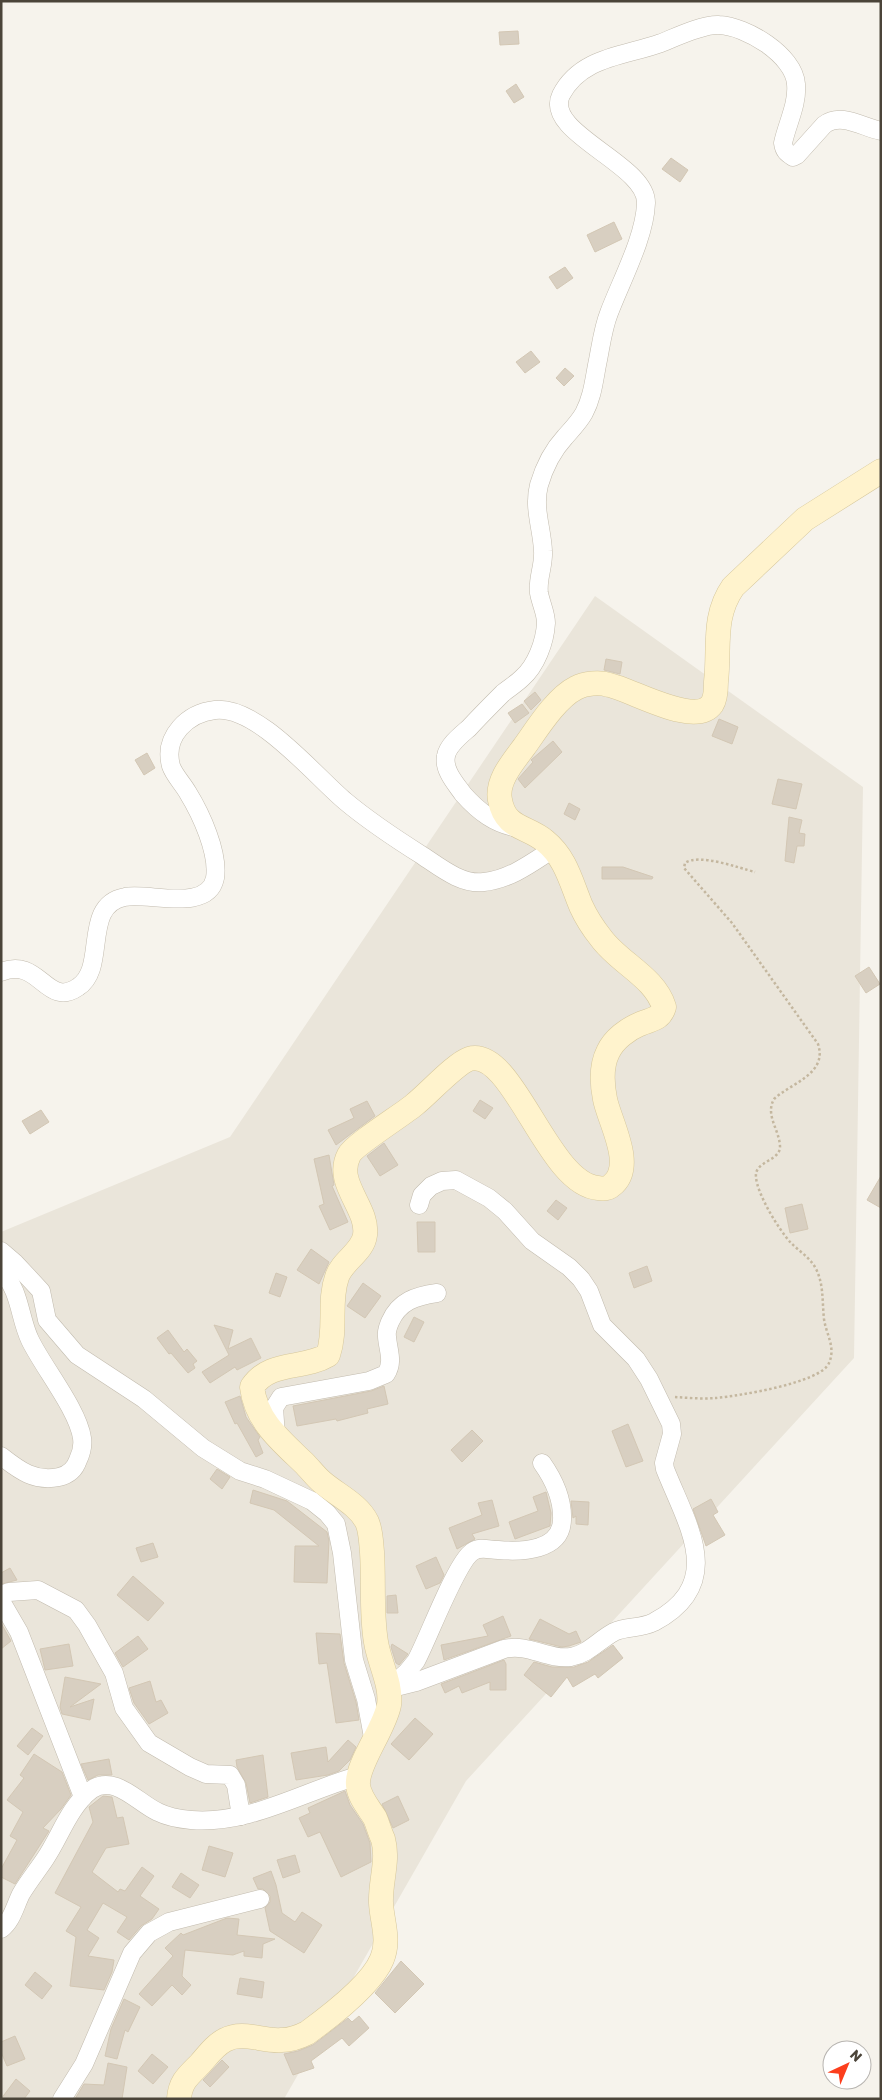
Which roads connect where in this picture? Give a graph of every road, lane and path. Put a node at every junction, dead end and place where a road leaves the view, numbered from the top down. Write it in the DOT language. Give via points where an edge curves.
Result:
graph roads {
  1 [pos="881,131"];
  2 [pos="881,471"];
  3 [pos="519,828"];
  4 [pos="554,850"];
  5 [pos="755,872"];
  6 [pos="1,972"];
  7 [pos="418,1206"];
  8 [pos="1,1251"];
  9 [pos="1,1270"];
  10 [pos="437,1294"];
  11 [pos="656,1395"];
  12 [pos="276,1437"];
  13 [pos="1,1456"];
  14 [pos="542,1463"];
  15 [pos="1,1595"];
  16 [pos="1,1601"];
  17 [pos="388,1689"];
  18 [pos="374,1743"];
  19 [pos="358,1776"];
  20 [pos="83,1797"];
  21 [pos="241,1816"];
  22 [pos="260,1899"];
  23 [pos="1,1929"];
  24 [pos="62,2099"];
  25 [pos="179,2099"];
  1 -- 3 [label="street" via="839,119 824,125 797,155 789,155 783,143 796,99 793,72 768,45 734,28 717,24 652,46 608,56 579,75 561,96 558,104 560,114 636,180 645,195 646,204 637,243 607,317 592,396 577,424 548,462 540,484 537,511 543,550 539,587 546,624 539,651 531,669 463,733 446,757 449,773 472,804 495,822"];
  2 -- 3 [label="street" via="805,519 733,587 720,613 718,666 712,704 702,711 691,712 609,684 576,687 565,696 513,762 498,792 509,820"];
  3 -- 4 [label="street" via="531,831"];
  4 -- 6 [label="street" via="496,880 482,882 460,878 375,825 258,723 232,711 205,712 192,716 181,725 174,737 170,760 206,829 215,867 212,886 195,897 135,896 116,899 104,909 101,917 86,979 71,991 51,989 24,969 10,968"];
  4 -- 12 [label="street" via="569,872 581,906 597,933 615,954 657,991 664,1007 662,1014 654,1020 641,1023 617,1040 603,1066 605,1100 620,1146 617,1180 604,1189 593,1188 576,1179 554,1154 513,1089 497,1070 479,1058 459,1065 348,1156 347,1180 365,1235 338,1274 333,1288 333,1328 328,1355 318,1361 269,1372 258,1378 252,1388 261,1416"];
  5 -- 11 [label="path" via="702,859 690,859 684,868 732,923 821,1052 821,1059 812,1070 774,1099 770,1106 780,1148 757,1169 756,1175 776,1223 810,1260 819,1278 832,1347 826,1368 814,1376 715,1398"];
  7 -- 11 [label="street" via="422,1195 442,1181 456,1180 489,1198 532,1240 581,1279 602,1325 636,1359"];
  8 -- 18 [label="street" via="41,1292 47,1320 77,1355 144,1398 203,1448 240,1471 312,1501 336,1524 354,1660"];
  9 -- 13 [label="street" via="13,1288 29,1338 67,1403 82,1438 81,1454 66,1476 46,1480 32,1476"];
  10 -- 12 [label="street" via="422,1296 397,1308 386,1334 391,1362 386,1374 369,1381 281,1397 274,1408"];
  11 -- 17 [label="street" via="671,1424 665,1469 697,1555 694,1581 680,1602 653,1622 641,1628 614,1632 582,1654 561,1658 516,1646 504,1648 416,1682"];
  12 -- 17 [label="street" via="321,1481 358,1510 367,1523 374,1586 373,1623"];
  14 -- 17 [label="street" via="556,1486 560,1502 562,1524 556,1539 537,1549 480,1548 472,1552 456,1576 416,1661"];
  15 -- 21 [label="street" via="38,1590 76,1610 114,1673 124,1708 149,1743 206,1774 230,1775 236,1785"];
  16 -- 20 [label="street" via="19,1632"];
  17 -- 18 [label="street" via="390,1702"];
  18 -- 19 [label="street"];
  19 -- 21 [label="street"];
  19 -- 25 [label="street" via="358,1786 383,1842 385,1859 381,1904 386,1934 381,1960 359,1989 308,2033 280,2041 241,2036 227,2038 218,2044 186,2078 180,2088"];
  20 -- 21 [label="street" via="93,1788 108,1785 122,1789 158,1812 175,1817 193,1820"];
  20 -- 23 [label="street" via="22,1892 7,1925"];
  22 -- 24 [label="street" via="168,1922 149,1933 132,1953 84,2064"];
}
